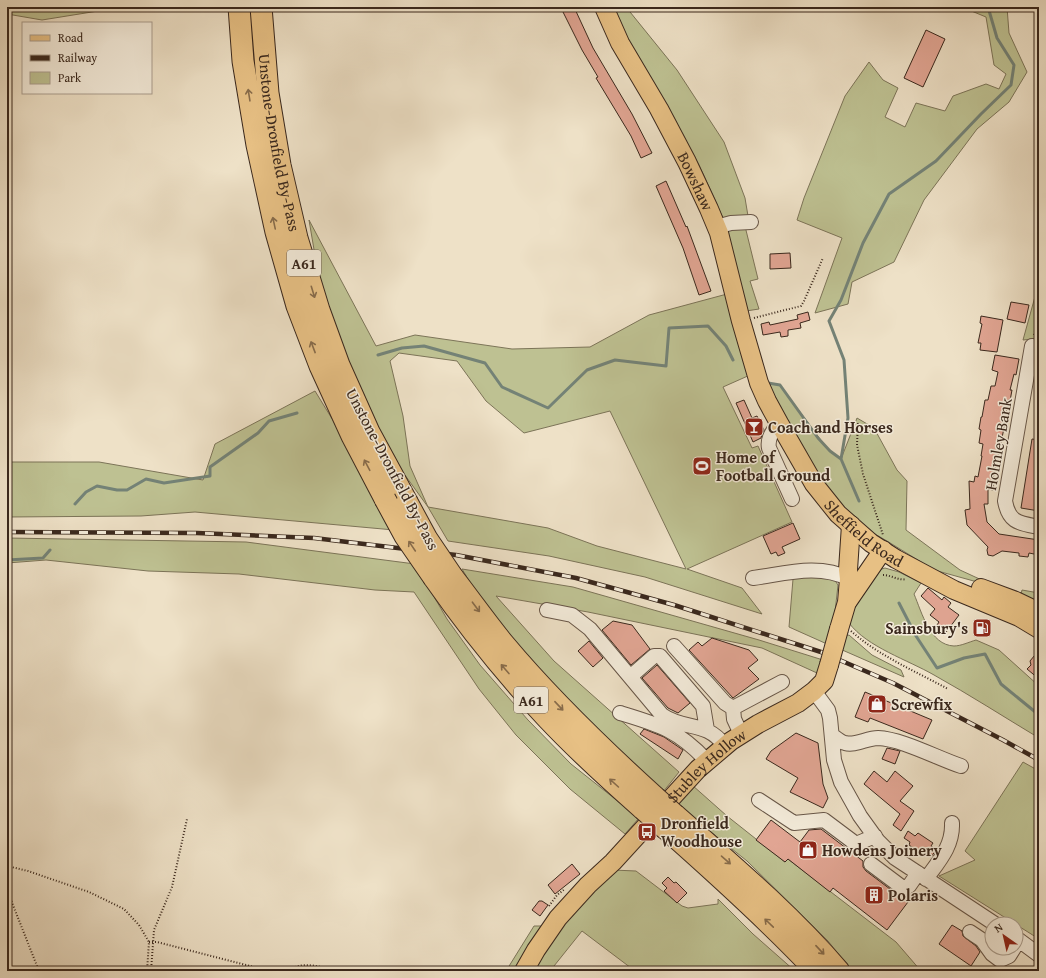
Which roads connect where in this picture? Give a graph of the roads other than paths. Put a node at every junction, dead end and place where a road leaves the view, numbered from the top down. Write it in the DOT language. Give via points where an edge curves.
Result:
graph roads {
  1 [pos="239,7"];
  2 [pos="261,7"];
  3 [pos="604,7"];
  4 [pos="751,222"];
  5 [pos="716,227"];
  6 [pos="1032,346"];
  7 [pos="755,368"];
  8 [pos="779,423"];
  9 [pos="792,499"];
  10 [pos="851,525"];
  11 [pos="1039,527"];
  12 [pos="877,547"];
  13 [pos="926,574"];
  14 [pos="443,577"];
  15 [pos="753,578"];
  16 [pos="849,579"];
  17 [pos="847,602"];
  18 [pos="547,610"];
  19 [pos="1039,612"];
  20 [pos="1039,629"];
  21 [pos="674,646"];
  22 [pos="630,677"];
  23 [pos="782,682"];
  24 [pos="814,691"];
  25 [pos="733,708"];
  26 [pos="620,713"];
  27 [pos="707,730"];
  28 [pos="741,734"];
  29 [pos="832,735"];
  30 [pos="725,746"];
  31 [pos="707,761"];
  32 [pos="961,766"];
  33 [pos="759,800"];
  34 [pos="671,822"];
  35 [pos="952,823"];
  36 [pos="875,836"];
  37 [pos="871,864"];
  38 [pos="922,876"];
  39 [pos="984,917"];
  40 [pos="970,932"];
  41 [pos="984,943"];
  42 [pos="1024,947"];
  43 [pos="1039,955"];
  44 [pos="995,956"];
  45 [pos="1009,956"];
  46 [pos="524,971"];
  47 [pos="816,971"];
  48 [pos="839,971"];
  14 -- 1 [label="highway, Unstone-Dronfield By-Pass / A61, one-way, bridge" via="405,536 385,499 320,366 297,306 276,232 257,145 243,61"];
  2 -- 14 [label="highway, Unstone-Dronfield By-Pass / A61, one-way, bridge" via="268,93 280,165 297,238 319,310 339,365 369,432 427,539"];
  3 -- 5 [label="main road, Bowshaw" via="620,43 687,162"];
  4 -- 5 [label="street"];
  5 -- 7 [label="main road, Bowshaw"];
  6 -- 11 [label="street, Holmley Bank" via="1005,501 1009,515 1014,520"];
  7 -- 8 [label="main road, Sheffield Road" via="767,401"];
  8 -- 9 [label="street" via="768,443"];
  8 -- 10 [label="main road, Sheffield Road" via="814,484"];
  10 -- 12 [label="main road, Sheffield Road"];
  10 -- 16 [label="main road, Stubley Hollow"];
  12 -- 13 [label="main road, Sheffield Road" via="900,562"];
  12 -- 16 [label="main road, Stubley Hollow" via="858,561"];
  12 -- 17 [label="main road, Stubley Hollow"];
  13 -- 19 [label="main road" via="953,577"];
  13 -- 20 [label="main road, Sheffield Road" via="954,590 1019,617"];
  14 -- 34 [label="highway, Unstone-Dronfield By-Pass / A61, bridge" via="562,709 614,760 649,803"];
  15 -- 16 [label="street" via="815,570 840,574"];
  16 -- 17 [label="main road, Stubley Hollow"];
  17 -- 24 [label="main road, Stubley Hollow, bridge" via="824,681"];
  18 -- 22 [label="street" via="572,615 579,620 590,629"];
  21 -- 25 [label="street" via="725,703"];
  22 -- 27 [label="street" via="669,720"];
  22 -- 27 [label="street" via="654,656 660,656 703,706"];
  23 -- 25 [label="street"];
  24 -- 28 [label="main road, Stubley Hollow" via="798,703"];
  24 -- 29 [label="street" via="828,710"];
  25 -- 28 [label="street" via="734,719"];
  26 -- 31 [label="street" via="671,731 691,744"];
  27 -- 30 [label="street"];
  28 -- 30 [label="main road, Stubley Hollow"];
  29 -- 32 [label="street" via="844,743 853,744 866,739 886,739"];
  29 -- 36 [label="street" via="834,760 841,782 860,816"];
  30 -- 31 [label="main road, Stubley Hollow"];
  31 -- 46 [label="main road, Stubley Hollow" via="558,918"];
  33 -- 36 [label="street" via="794,823 824,820 856,844"];
  47 -- 34 [label="highway, Unstone-Dronfield By-Pass / A61, one-way" via="732,888"];
  34 -- 48 [label="highway, Unstone-Dronfield By-Pass / A61, one-way" via="744,876 802,930"];
  35 -- 38 [label="street" via="949,844 942,856"];
  36 -- 38 [label="street" via="895,858"];
  37 -- 38 [label="street" via="903,888"];
  38 -- 39 [label="street"];
  40 -- 41 [label="street"];
  42 -- 43 [label="street"];
  44 -- 45 [label="street" via="1000,960"];
}
